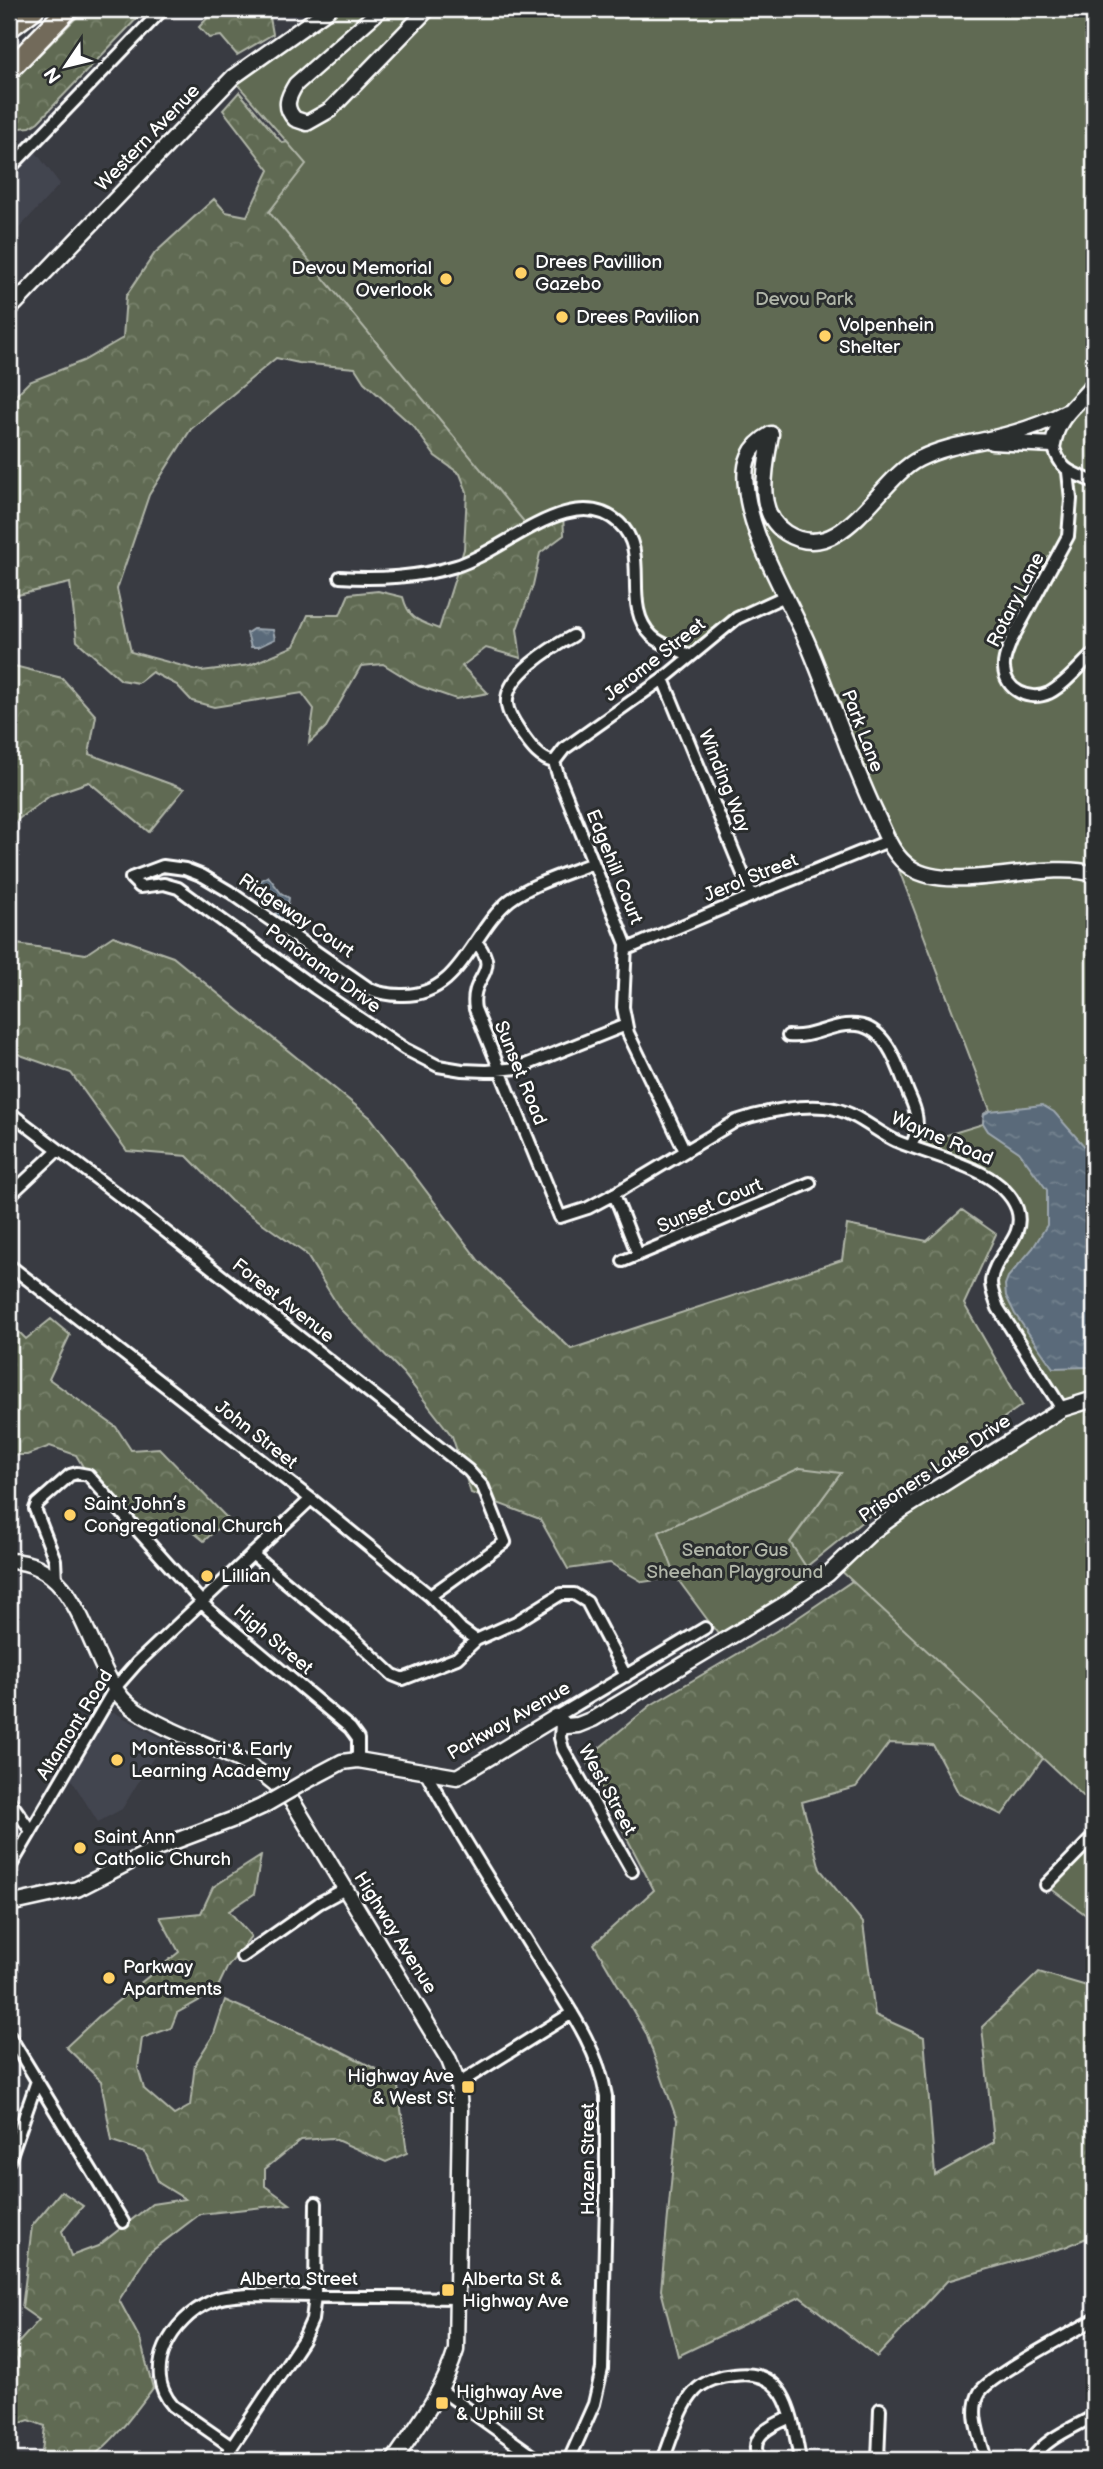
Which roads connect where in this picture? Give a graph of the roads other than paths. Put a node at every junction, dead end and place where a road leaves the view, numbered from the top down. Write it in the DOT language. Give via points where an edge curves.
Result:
graph roads {
  1 [pos="34,9"];
  2 [pos="68,9"];
  3 [pos="163,9"];
  4 [pos="330,9"];
  5 [pos="381,9"];
  6 [pos="428,9"];
  7 [pos="9,28"];
  8 [pos="9,70"];
  9 [pos="9,169"];
  10 [pos="9,310"];
  11 [pos="1094,383"];
  12 [pos="1066,412"];
  13 [pos="982,441"];
  14 [pos="1053,446"];
  15 [pos="1068,471"];
  16 [pos="1094,482"];
  17 [pos="340,577"];
  18 [pos="785,596"];
  19 [pos="573,636"];
  20 [pos="1094,653"];
  21 [pos="690,656"];
  22 [pos="663,679"];
  23 [pos="554,762"];
  24 [pos="888,841"];
  25 [pos="593,863"];
  26 [pos="1094,874"];
  27 [pos="133,881"];
  28 [pos="752,896"];
  29 [pos="477,943"];
  30 [pos="627,949"];
  31 [pos="626,1025"];
  32 [pos="788,1036"];
  33 [pos="500,1070"];
  34 [pos="9,1112"];
  35 [pos="911,1146"];
  36 [pos="58,1150"];
  37 [pos="685,1150"];
  38 [pos="810,1183"];
  39 [pos="614,1194"];
  40 [pos="9,1196"];
  41 [pos="560,1217"];
  42 [pos="638,1255"];
  43 [pos="623,1261"];
  44 [pos="9,1265"];
  45 [pos="1094,1399"];
  46 [pos="1062,1409"];
  47 [pos="311,1499"];
  48 [pos="252,1554"];
  49 [pos="9,1561"];
  50 [pos="56,1580"];
  51 [pos="430,1596"];
  52 [pos="201,1602"];
  53 [pos="705,1628"];
  54 [pos="476,1640"];
  55 [pos="626,1676"];
  56 [pos="116,1688"];
  57 [pos="559,1721"];
  58 [pos="358,1760"];
  59 [pos="426,1773"];
  60 [pos="9,1800"];
  61 [pos="31,1831"];
  62 [pos="1094,1836"];
  63 [pos="9,1869"];
  64 [pos="632,1871"];
  65 [pos="1046,1885"];
  66 [pos="345,1889"];
  67 [pos="9,1904"];
  68 [pos="242,1957"];
  69 [pos="572,2013"];
  70 [pos="9,2035"];
  71 [pos="37,2081"];
  72 [pos="458,2084"];
  73 [pos="9,2161"];
  74 [pos="316,2203"];
  75 [pos="123,2222"];
  76 [pos="315,2296"];
  77 [pos="457,2298"];
  78 [pos="1094,2320"];
  79 [pos="440,2389"];
  80 [pos="880,2409"];
  81 [pos="1094,2416"];
  82 [pos="791,2417"];
  83 [pos="232,2447"];
  84 [pos="223,2460"];
  85 [pos="394,2460"];
  86 [pos="539,2460"];
  87 [pos="569,2460"];
  88 [pos="663,2460"];
  89 [pos="759,2460"];
  90 [pos="800,2460"];
  91 [pos="878,2460"];
  92 [pos="986,2460"];
  93 [pos="1031,2460"];
  1 -- 7 [label="highway"];
  2 -- 8 [label="highway"];
  3 -- 9 [label="street"];
  4 -- 10 [label="street, Western Avenue" via="233,76"];
  5 -- 6 [label="street" via="296,84 288,98 295,119 307,123 330,110"];
  11 -- 12 [label="street"];
  12 -- 13 [label="street"];
  12 -- 14 [label="street"];
  13 -- 14 [label="street"];
  13 -- 18 [label="street, Park Lane" via="959,444 914,462 896,475 854,522 813,540 779,529 767,510 764,489 771,434 758,442 747,457 749,507"];
  14 -- 15 [label="street"];
  15 -- 16 [label="street"];
  15 -- 20 [label="street, Rotary Lane" via="1068,536 1011,641 1004,671 1014,689 1042,695 1064,682"];
  17 -- 21 [label="street" via="402,575 456,566 482,557 546,519 594,509 619,523 630,538 635,552 637,607 650,634"];
  18 -- 21 [label="street, Jerome Street" via="737,618"];
  18 -- 24 [label="street, Park Lane"];
  19 -- 23 [label="street" via="520,674 508,693 515,723 539,755"];
  21 -- 22 [label="street, Jerome Street"];
  22 -- 23 [label="street, Jerome Street" via="564,749"];
  22 -- 28 [label="street, Winding Way"];
  23 -- 25 [label="street, Edgehill Court"];
  24 -- 26 [label="street, Park Lane" via="909,867 944,877 1057,870"];
  24 -- 28 [label="street, Jerol Street"];
  25 -- 29 [label="street" via="513,898"];
  25 -- 30 [label="street, Edgehill Court"];
  27 -- 29 [label="street, Ridgeway Court" via="131,878 163,866 185,869 220,887 370,989 388,995 429,990 446,980"];
  27 -- 33 [label="street, Panorama Drive" via="140,887 164,884 178,888 315,988 432,1064"];
  28 -- 30 [label="street, Jerol Street"];
  29 -- 33 [label="street, Sunset Road" via="487,957 487,967 474,992 475,1009"];
  30 -- 31 [label="street, Edgehill Court"];
  31 -- 33 [label="street, Panorama Drive" via="534,1062"];
  31 -- 37 [label="street, Edgehill Court"];
  32 -- 35 [label="street" via="803,1038 859,1025 883,1039 916,1114"];
  33 -- 41 [label="street, Sunset Road"];
  34 -- 36 [label="street, Forest Avenue"];
  35 -- 37 [label="street, Wayne Road" via="856,1116 811,1107 736,1121"];
  35 -- 46 [label="street, Wayne Road" via="992,1179 1016,1206 1017,1233 995,1268 992,1291 998,1308"];
  36 -- 40 [label="street"];
  36 -- 51 [label="street, Forest Avenue" via="468,1470 483,1487 505,1542"];
  37 -- 39 [label="street, Wayne Road"];
  38 -- 42 [label="street, Sunset Court"];
  39 -- 41 [label="street, Wayne Road"];
  39 -- 42 [label="street"];
  42 -- 43 [label="street, Sunset Court"];
  44 -- 47 [label="street, John Street"];
  45 -- 46 [label="street, Prisoners Lake Drive"];
  46 -- 57 [label="street, Prisoners Lake Drive" via="902,1510 828,1574 785,1604 593,1719 578,1725"];
  47 -- 48 [label="street, Altamont Road"];
  47 -- 51 [label="street, John Street"];
  48 -- 52 [label="street, Altamont Road"];
  48 -- 54 [label="street" via="403,1679 457,1658"];
  49 -- 50 [label="street, Highway Avenue" via="38,1566"];
  50 -- 52 [label="street, High Street" via="55,1560 35,1509 77,1473 88,1475"];
  50 -- 56 [label="street, Highway Avenue" via="70,1597"];
  51 -- 54 [label="street, John Street"];
  52 -- 56 [label="street, Altamont Road"];
  52 -- 58 [label="street, High Street" via="350,1728 358,1739"];
  53 -- 55 [label="street, Parkway Avenue"];
  54 -- 55 [label="street" via="556,1597 574,1594 587,1602"];
  55 -- 57 [label="street, Parkway Avenue"];
  56 -- 61 [label="street, Altamont Road"];
  56 -- 66 [label="street, Highway Avenue" via="141,1713 274,1781 294,1804"];
  57 -- 59 [label="street, Parkway Avenue" via="457,1777"];
  57 -- 64 [label="street, West Street" via="563,1749"];
  58 -- 59 [label="street, Parkway Avenue"];
  58 -- 67 [label="street, Parkway Avenue, bridge" via="342,1762 263,1806 157,1848 77,1889"];
  59 -- 69 [label="street, Hazen Street"];
  60 -- 61 [label="street"];
  61 -- 63 [label="street, Altamont Road"];
  62 -- 65 [label="street"];
  66 -- 68 [label="street"];
  66 -- 72 [label="street, Highway Avenue" via="444,2050"];
  69 -- 72 [label="street"];
  69 -- 87 [label="street, Hazen Street" via="595,2056 606,2096 606,2201 602,2370 594,2404"];
  70 -- 71 [label="street"];
  71 -- 73 [label="street"];
  71 -- 75 [label="street"];
  72 -- 77 [label="street, Highway Avenue"];
  74 -- 76 [label="street"];
  76 -- 77 [label="street, Alberta Street"];
  76 -- 83 [label="street" via="303,2340"];
  76 -- 83 [label="street, Alberta Street" via="248,2295 209,2302 191,2314 162,2351 159,2369 168,2400"];
  77 -- 79 [label="street, Highway Avenue" via="456,2350"];
  78 -- 92 [label="street" via="981,2392 976,2423"];
  79 -- 85 [label="street, Highway Avenue"];
  79 -- 86 [label="street"];
  80 -- 91 [label="street"];
  81 -- 93 [label="street" via="1050,2440"];
  82 -- 88 [label="street" via="776,2386 757,2374 708,2382 687,2402"];
  82 -- 89 [label="street" via="761,2433 756,2445"];
  82 -- 90 [label="street"];
  83 -- 84 [label="street"];
}
